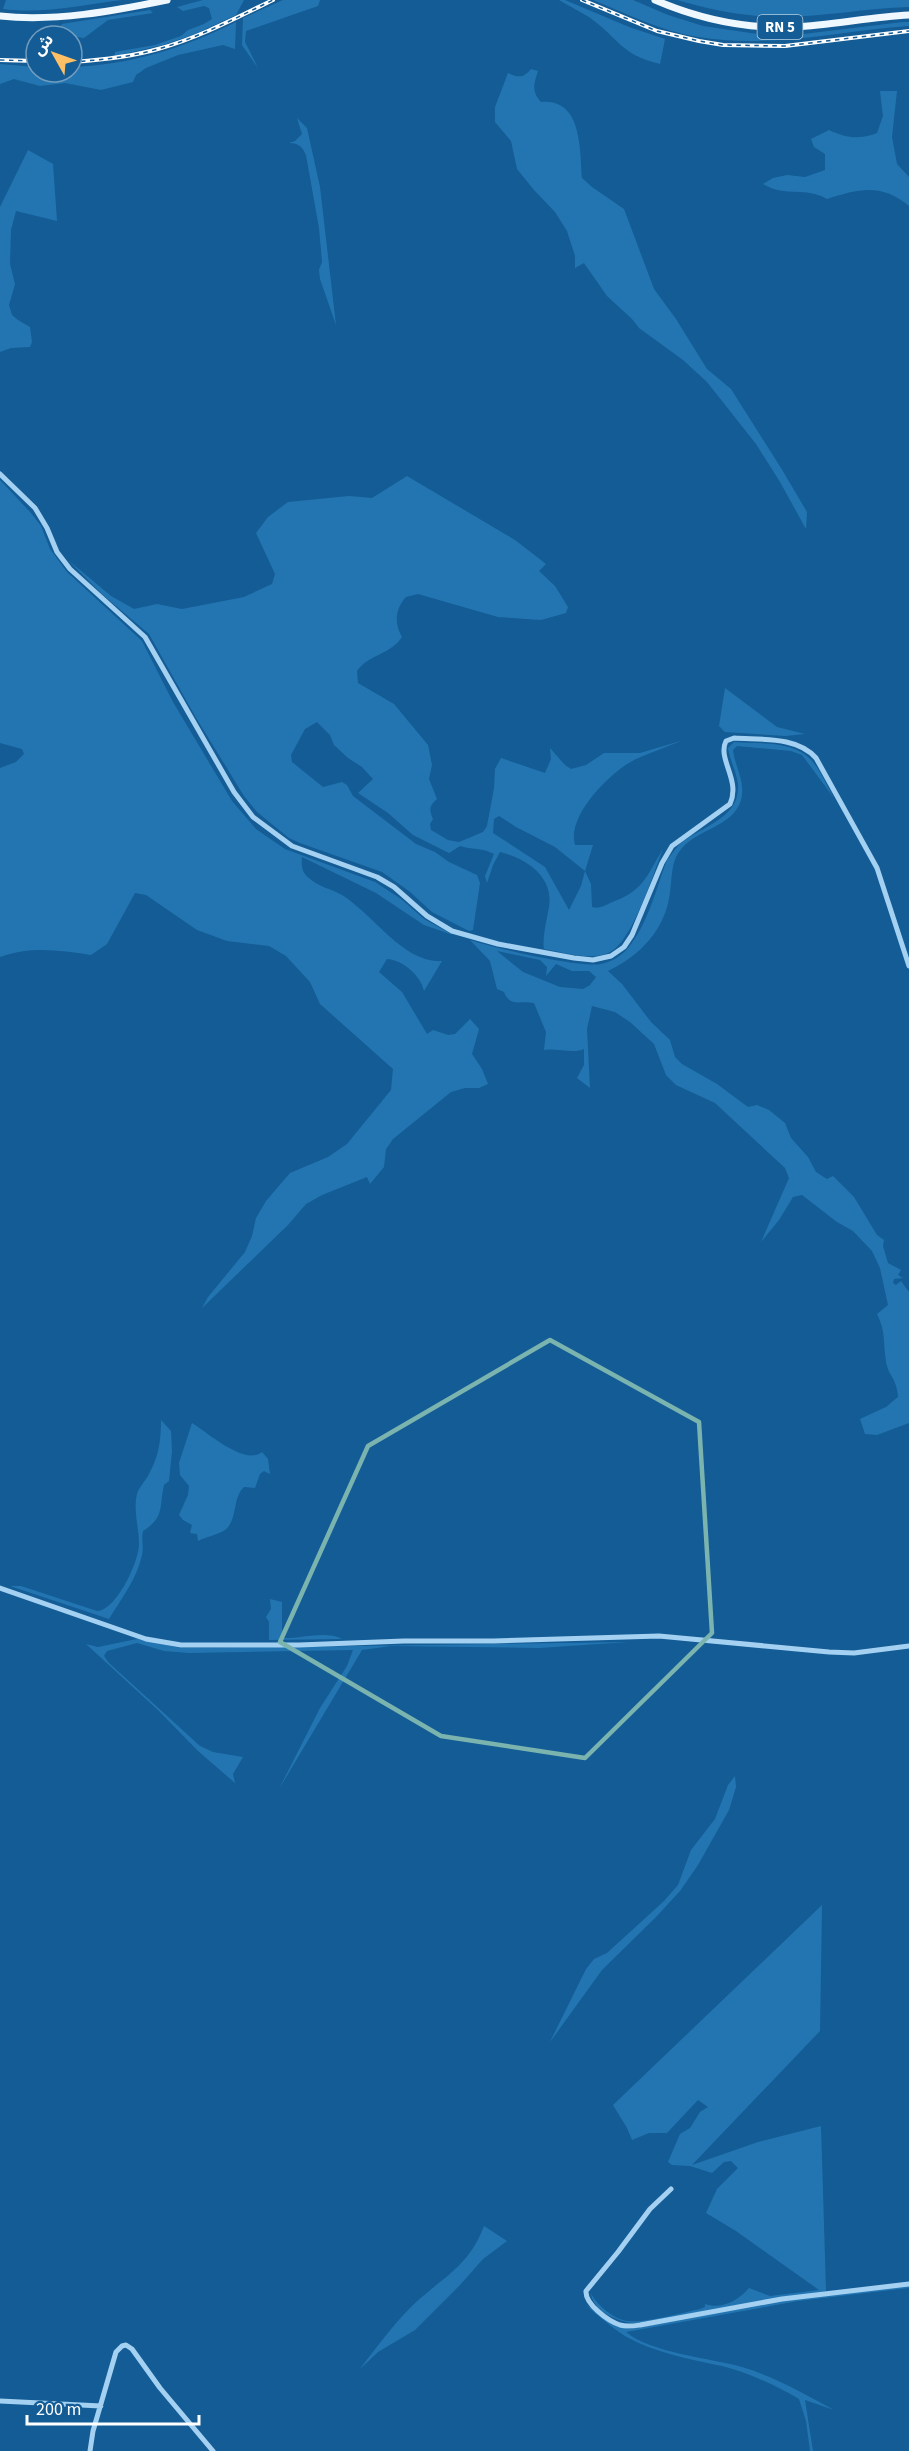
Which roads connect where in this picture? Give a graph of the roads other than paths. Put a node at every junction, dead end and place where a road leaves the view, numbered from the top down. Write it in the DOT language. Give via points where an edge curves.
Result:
graph roads {
  1 [pos="167,0"];
  2 [pos="655,0"];
  3 [pos="909,15"];
  4 [pos="0,16"];
  5 [pos="0,474"];
  6 [pos="909,966"];
  7 [pos="0,1588"];
  8 [pos="909,1646"];
  9 [pos="671,2189"];
  10 [pos="909,2284"];
  11 [pos="0,2401"];
  12 [pos="101,2406"];
  13 [pos="90,2451"];
  14 [pos="213,2451"];
  1 -- 4 [label="main road" via="61,17"];
  2 -- 3 [label="main road, RN 5" via="714,20 766,27"];
  5 -- 6 [label="street" via="35,508 70,569 145,637 241,802 264,827 292,846 377,877 452,931 561,956 605,958 624,947 632,934 672,846 730,804 734,785 724,752 726,741 734,738 789,742 806,748 816,758 868,851"];
  7 -- 8 [label="street" via="146,1639 181,1645 659,1636 854,1653"];
  9 -- 10 [label="street" via="586,2291 590,2302 621,2325 640,2325 782,2299"];
  11 -- 12 [label="street"];
  12 -- 13 [label="street"];
  12 -- 14 [label="street" via="116,2352 128,2346"];
}
